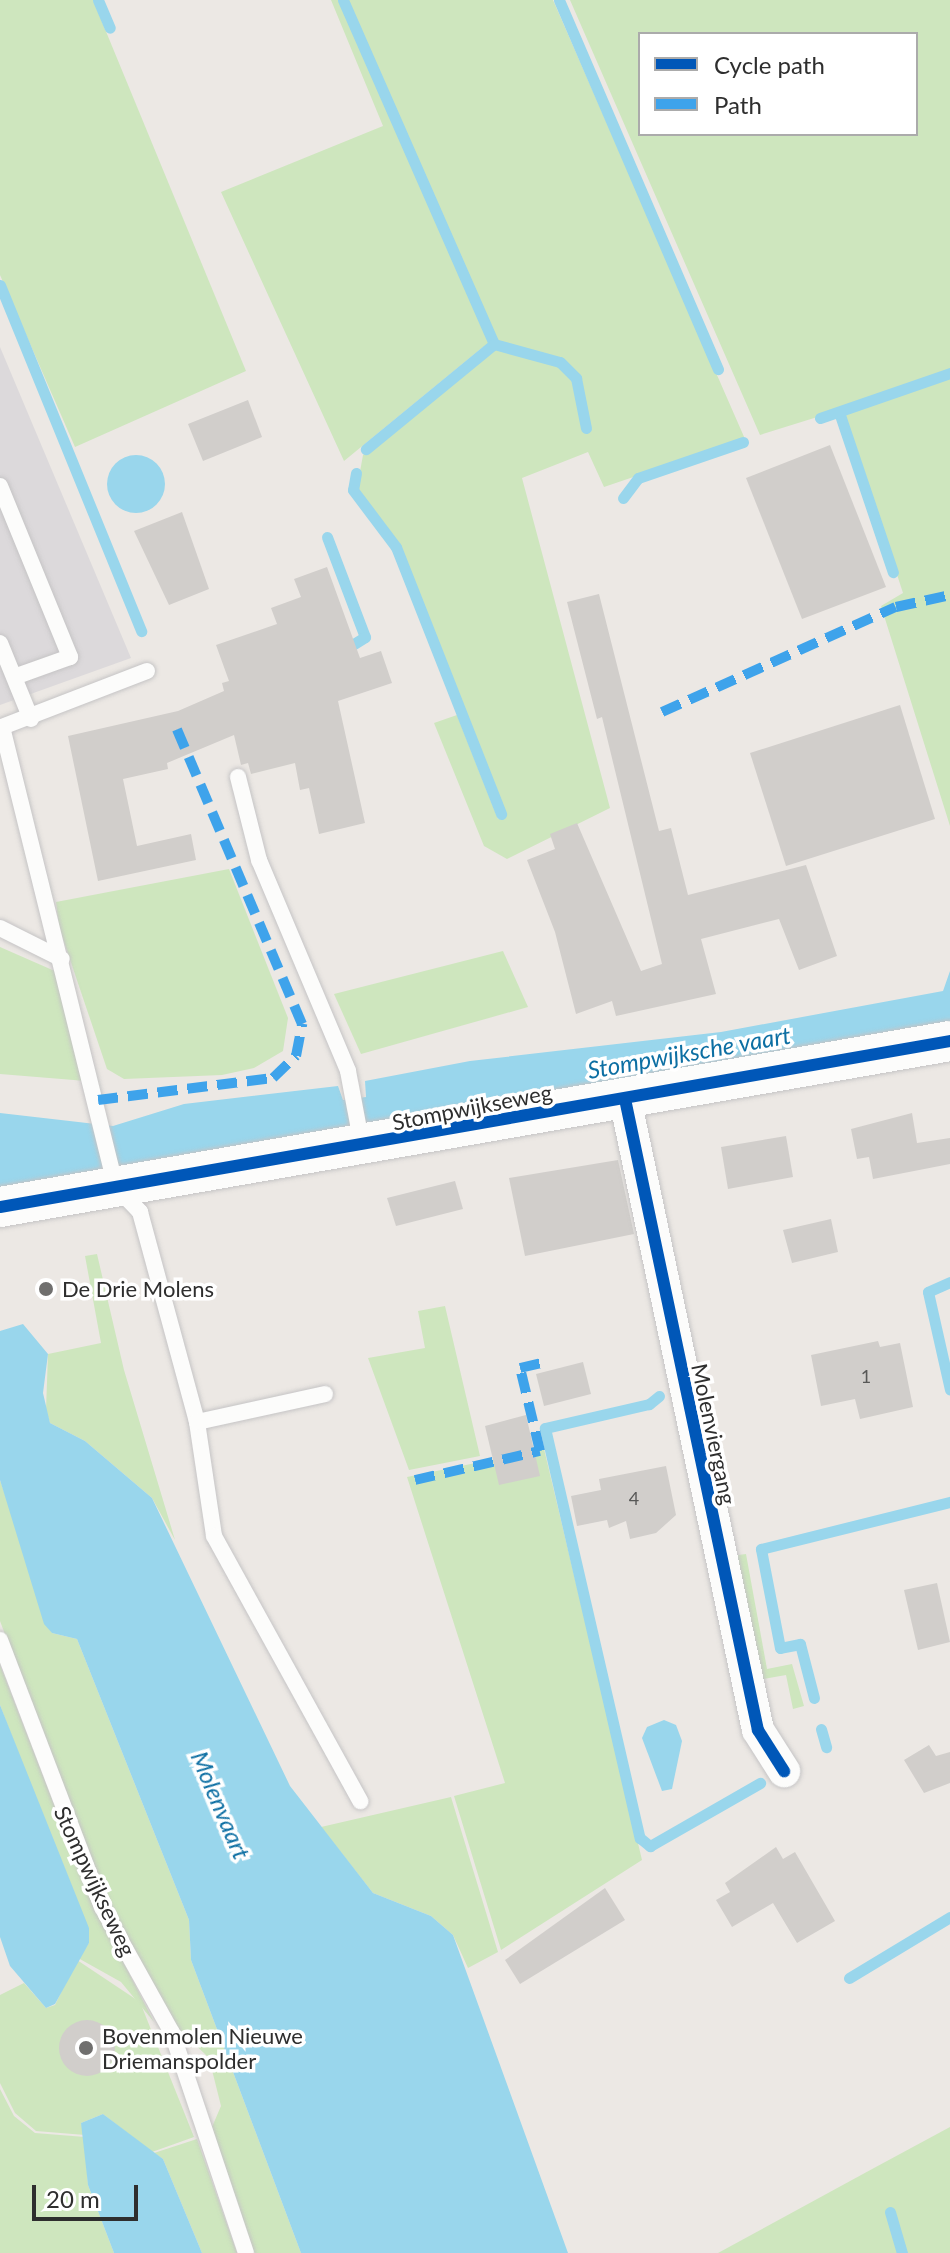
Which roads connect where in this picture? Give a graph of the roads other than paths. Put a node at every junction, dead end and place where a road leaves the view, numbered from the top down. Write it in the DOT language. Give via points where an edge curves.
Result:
graph roads {
  1 [pos="0,486"];
  2 [pos="0,643"];
  3 [pos="147,671"];
  4 [pos="14,677"];
  5 [pos="31,719"];
  6 [pos="238,777"];
  7 [pos="0,928"];
  8 [pos="62,959"];
  9 [pos="950,1041"];
  10 [pos="625,1099"];
  11 [pos="362,1141"];
  12 [pos="114,1180"];
  13 [pos="0,1207"];
  14 [pos="325,1394"];
  15 [pos="197,1422"];
  16 [pos="0,1640"];
  17 [pos="784,1771"];
  18 [pos="360,1801"];
  19 [pos="246,2253"];
  1 -- 4 [label="lane" via="70,657"];
  2 -- 4 [label="lane"];
  3 -- 5 [label="lane"];
  4 -- 5 [label="lane"];
  5 -- 8 [label="lane" via="2,727"];
  6 -- 11 [label="lane" via="259,860 348,1071"];
  7 -- 8 [label="lane"];
  8 -- 12 [label="lane"];
  9 -- 10 [label="street, Stompwijkseweg"];
  10 -- 11 [label="street, Stompwijkseweg"];
  10 -- 17 [label="street, Molenviergang" via="758,1730"];
  11 -- 12 [label="street, Stompwijkseweg"];
  12 -- 13 [label="street, Stompwijkseweg"];
  12 -- 15 [label="lane" via="140,1212"];
  14 -- 15 [label="lane"];
  15 -- 18 [label="lane" via="214,1536"];
  16 -- 19 [label="lane, Stompwijkseweg" via="102,1907 172,2033"];
}
